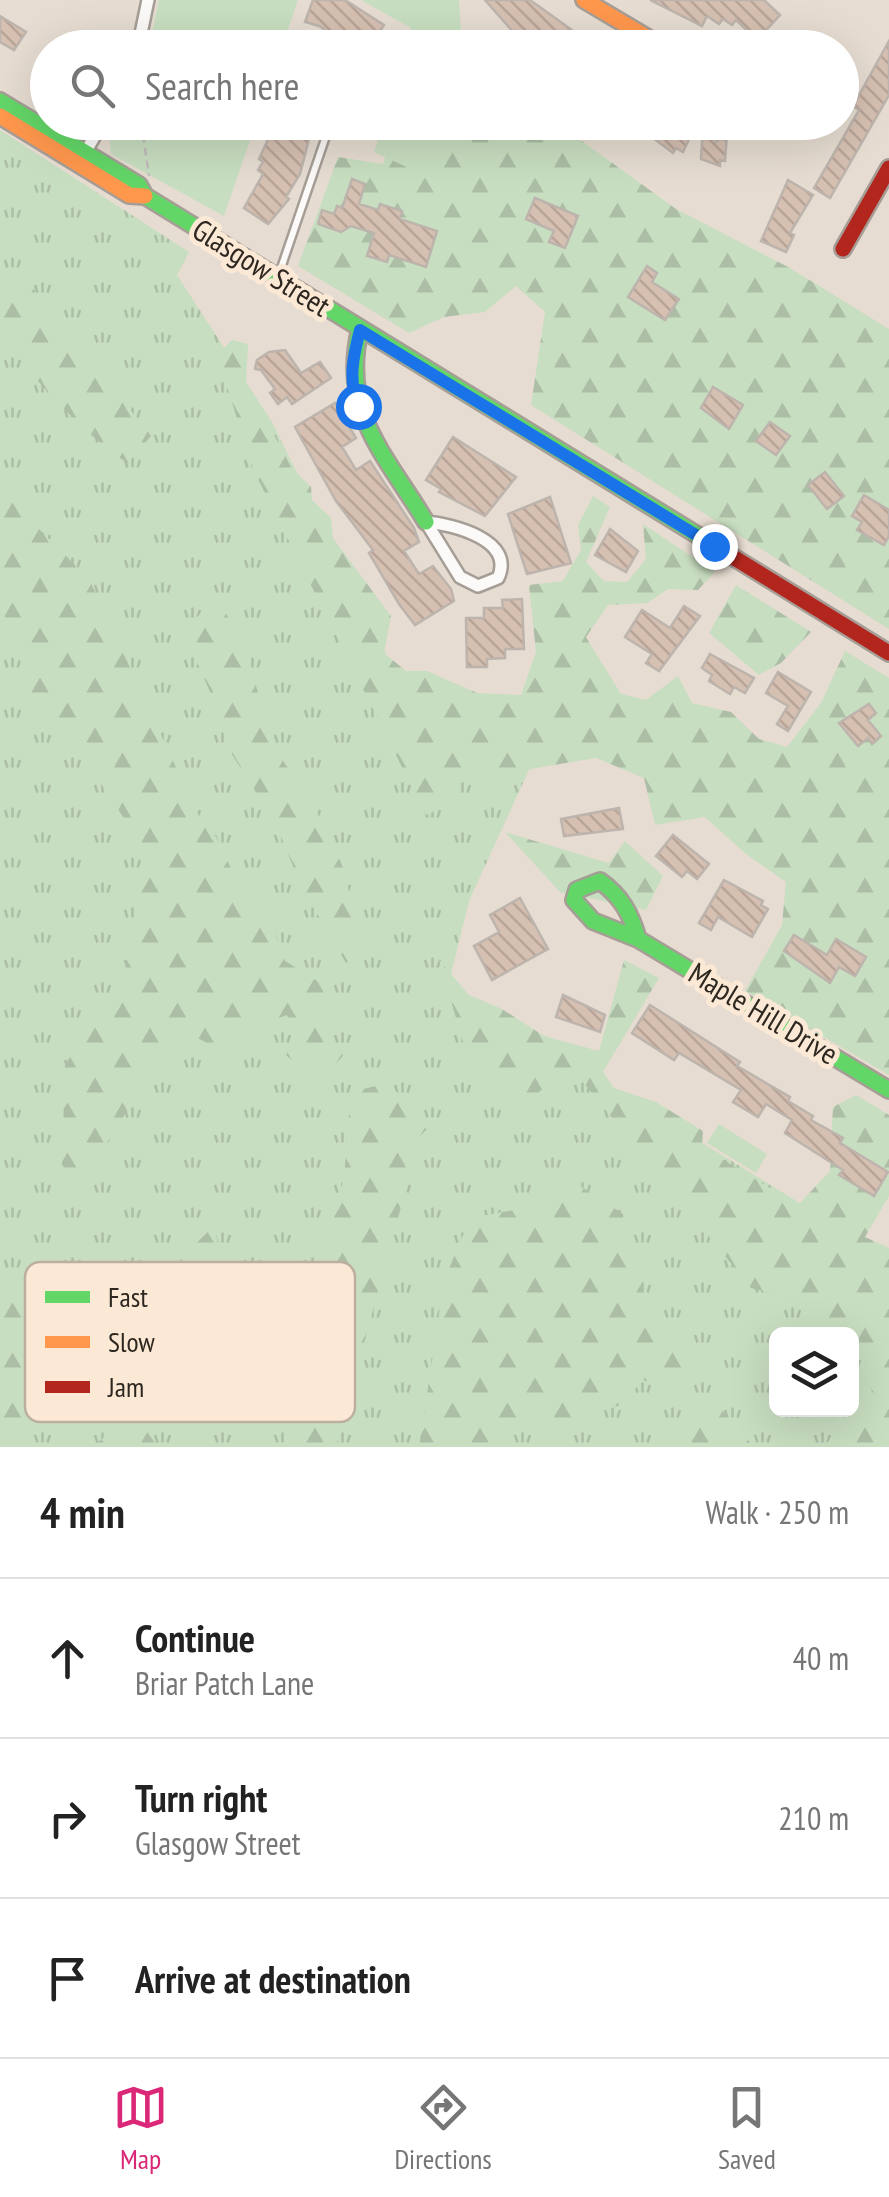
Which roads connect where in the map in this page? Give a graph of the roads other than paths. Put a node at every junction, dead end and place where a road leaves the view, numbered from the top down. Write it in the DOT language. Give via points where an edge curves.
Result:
graph roads {
  1 [pos="148,0"];
  2 [pos="584,0"];
  3 [pos="142,30"];
  4 [pos="635,30"];
  5 [pos="0,101"];
  6 [pos="0,116"];
  7 [pos="30,122"];
  8 [pos="30,131"];
  9 [pos="47,140"];
  10 [pos="56,140"];
  11 [pos="92,140"];
  12 [pos="325,140"];
  13 [pos="82,158"];
  14 [pos="889,168"];
  15 [pos="842,249"];
  16 [pos="278,278"];
  17 [pos="360,330"];
  18 [pos="426,522"];
  19 [pos="889,653"];
  20 [pos="638,939"];
  21 [pos="889,1090"];
  1 -- 3 [label="street"];
  2 -- 4 [label="street"];
  5 -- 7 [label="street, Glasgow Street"];
  6 -- 8 [label="street, Glasgow Street"];
  9 -- 13 [label="street, Glasgow Street"];
  10 -- 13 [label="street, Glasgow Street"];
  11 -- 13 [label="street"];
  12 -- 16 [label="lane"];
  13 -- 16 [label="street, Glasgow Street" via="129,195 146,189"];
  14 -- 15 [label="street"];
  16 -- 17 [label="street, Glasgow Street"];
  17 -- 18 [label="street" via="351,388"];
  17 -- 19 [label="street, Glasgow Street"];
  18 -- 18 [label="street" via="460,577 478,586 498,578 501,563 488,544 449,524"];
  20 -- 21 [label="street, Maple Hill Drive"];
}
